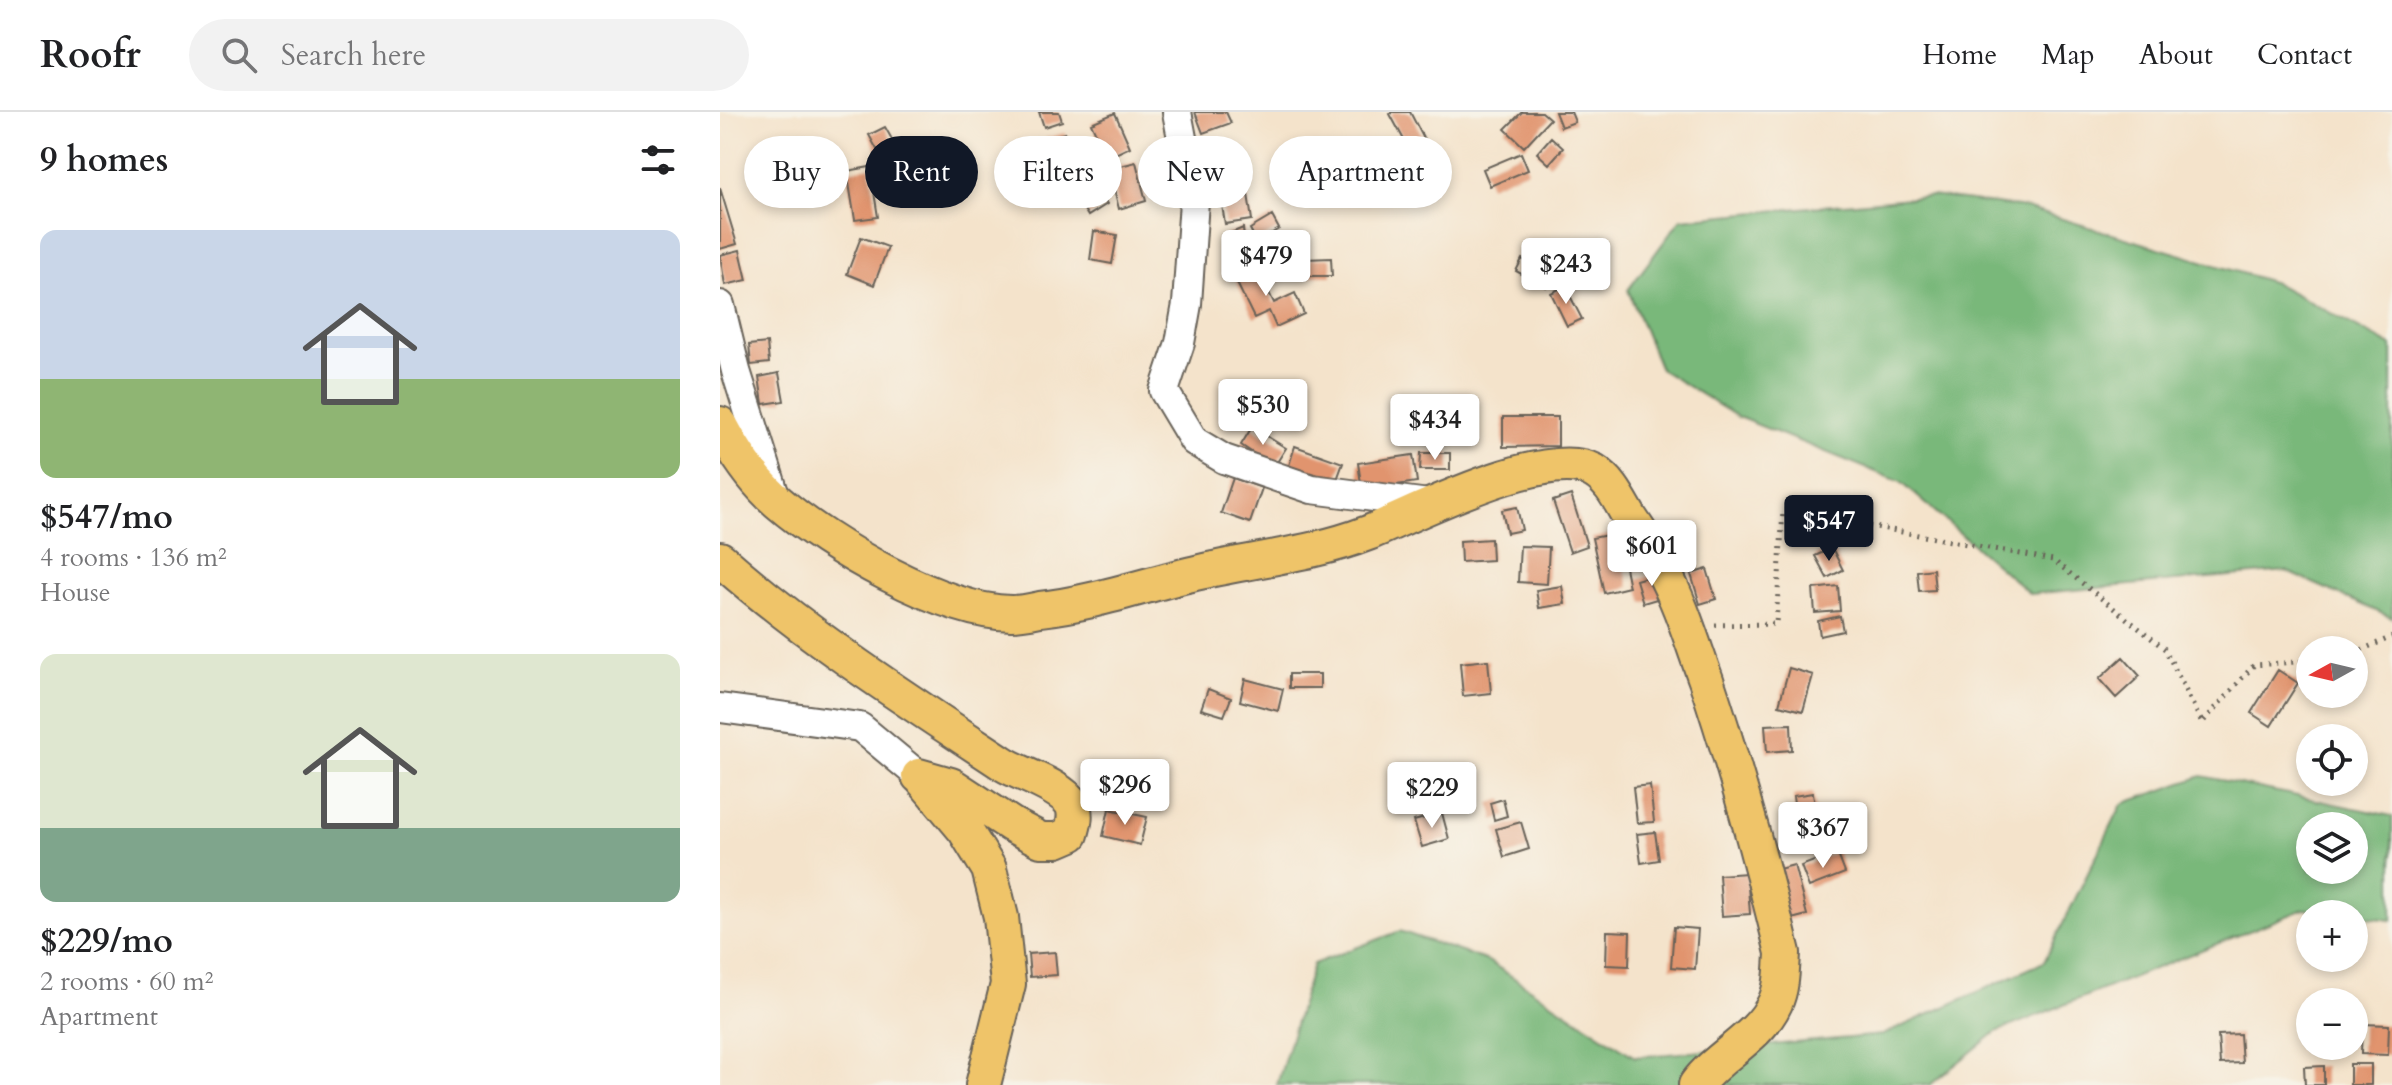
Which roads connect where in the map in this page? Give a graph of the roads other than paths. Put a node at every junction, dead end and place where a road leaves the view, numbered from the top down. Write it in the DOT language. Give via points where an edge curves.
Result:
graph roads {
  1 [pos="1177,112"];
  2 [pos="720,305"];
  3 [pos="720,424"];
  4 [pos="777,501"];
  5 [pos="1429,504"];
  6 [pos="720,559"];
  7 [pos="720,708"];
  8 [pos="919,776"];
  9 [pos="983,1085"];
  10 [pos="1696,1085"];
  1 -- 5 [label="street" via="1194,201 1185,317 1164,391 1194,441 1224,459 1312,489"];
  2 -- 4 [label="street"];
  3 -- 4 [label="main road" via="749,470"];
  4 -- 5 [label="main road" via="831,540 918,589 966,606 1011,613 1069,606 1190,574 1320,549"];
  5 -- 10 [label="main road" via="1554,466 1591,469 1606,480 1662,568 1688,626 1725,737 1783,953 1776,1002 1763,1022"];
  6 -- 8 [label="main road" via="820,639 1007,766 1061,793 1072,805 1071,834 1041,840 942,780"];
  7 -- 8 [label="street" via="860,727"];
  8 -- 9 [label="main road" via="965,830 989,869 1001,917 1008,984"];
}
